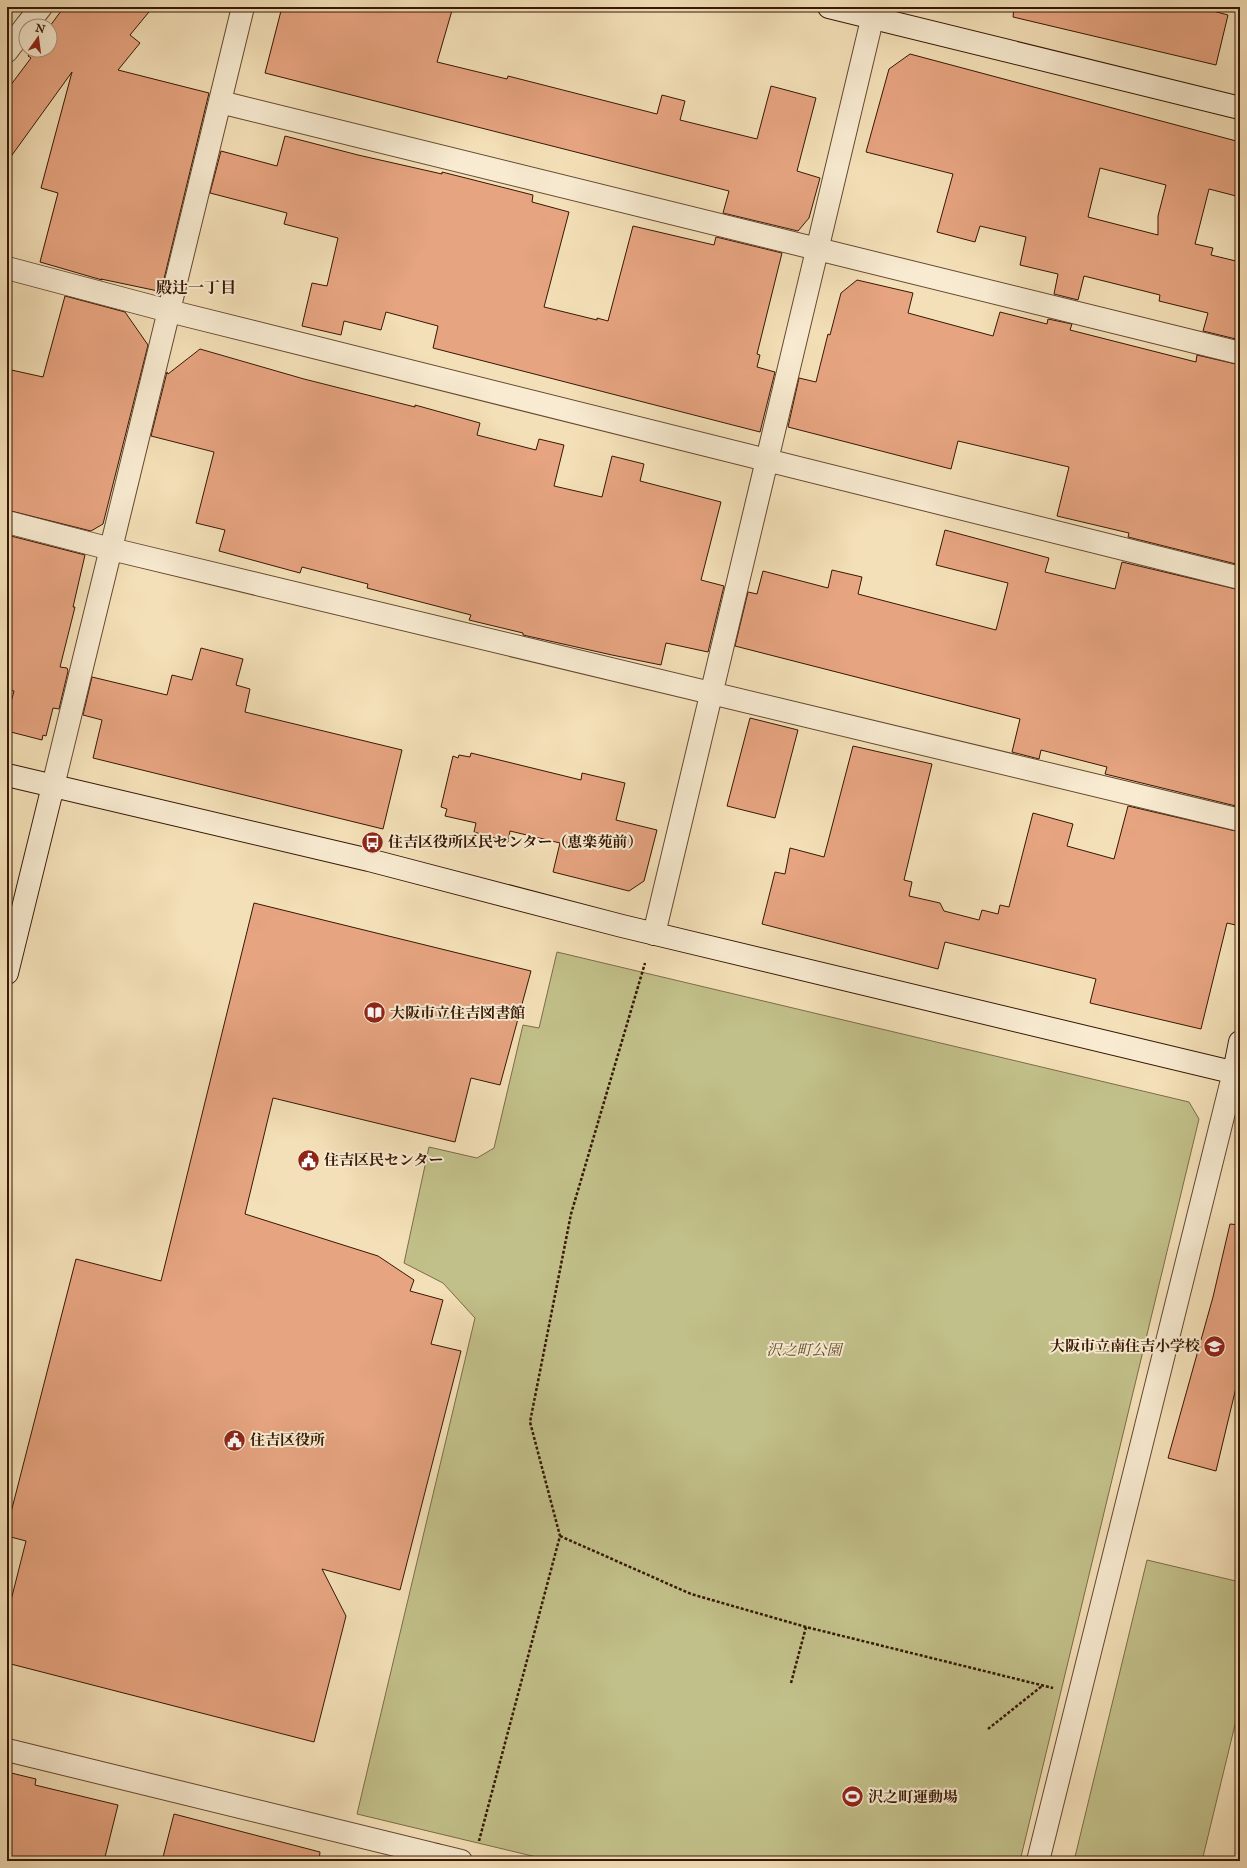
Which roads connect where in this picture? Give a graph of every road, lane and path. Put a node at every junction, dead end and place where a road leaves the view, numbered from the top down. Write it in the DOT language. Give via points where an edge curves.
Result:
graph roads {
  1 [pos="41,7"];
  2 [pos="243,7"];
  3 [pos="829,7"];
  4 [pos="874,12"];
  5 [pos="32,18"];
  6 [pos="18,37"];
  7 [pos="7,51"];
  8 [pos="220,102"];
  9 [pos="1240,108"];
  10 [pos="818,248"];
  11 [pos="7,268"];
  12 [pos="169,311"];
  13 [pos="1240,353"];
  14 [pos="767,460"];
  15 [pos="7,522"];
  16 [pos="111,549"];
  17 [pos="1240,578"];
  18 [pos="712,693"];
  19 [pos="7,775"];
  20 [pos="53,786"];
  21 [pos="1240,820"];
  22 [pos="654,934"];
  23 [pos="645,963"];
  24 [pos="7,973"];
  25 [pos="1240,1042"];
  26 [pos="1237,1073"];
  27 [pos="560,1536"];
  28 [pos="806,1627"];
  29 [pos="791,1682"];
  30 [pos="1042,1686"];
  31 [pos="1078,1693"];
  32 [pos="988,1729"];
  33 [pos="7,1750"];
  34 [pos="478,1846"];
  35 [pos="434,1858"];
  36 [pos="461,1861"];
  37 [pos="1038,1861"];
  1 -- 5 [label="street"];
  2 -- 8 [label="street"];
  3 -- 4 [label="street"];
  4 -- 9 [label="street"];
  4 -- 10 [label="street"];
  6 -- 7 [label="street"];
  8 -- 10 [label="street"];
  8 -- 12 [label="street"];
  10 -- 13 [label="street"];
  10 -- 14 [label="street"];
  11 -- 12 [label="street"];
  12 -- 14 [label="street"];
  12 -- 16 [label="street"];
  14 -- 17 [label="street"];
  14 -- 18 [label="street"];
  15 -- 16 [label="street"];
  16 -- 18 [label="street"];
  16 -- 20 [label="street"];
  18 -- 21 [label="street"];
  18 -- 22 [label="street"];
  19 -- 20 [label="street"];
  20 -- 22 [label="street" via="369,860"];
  20 -- 24 [label="street"];
  22 -- 26 [label="street"];
  23 -- 27 [label="path" via="571,1214 530,1422"];
  25 -- 26 [label="street"];
  26 -- 31 [label="street"];
  27 -- 28 [label="path" via="691,1594"];
  27 -- 34 [label="path"];
  28 -- 29 [label="path"];
  28 -- 30 [label="path"];
  30 -- 31 [label="path"];
  30 -- 32 [label="path"];
  31 -- 37 [label="street"];
  33 -- 35 [label="street"];
  35 -- 36 [label="street"];
}
